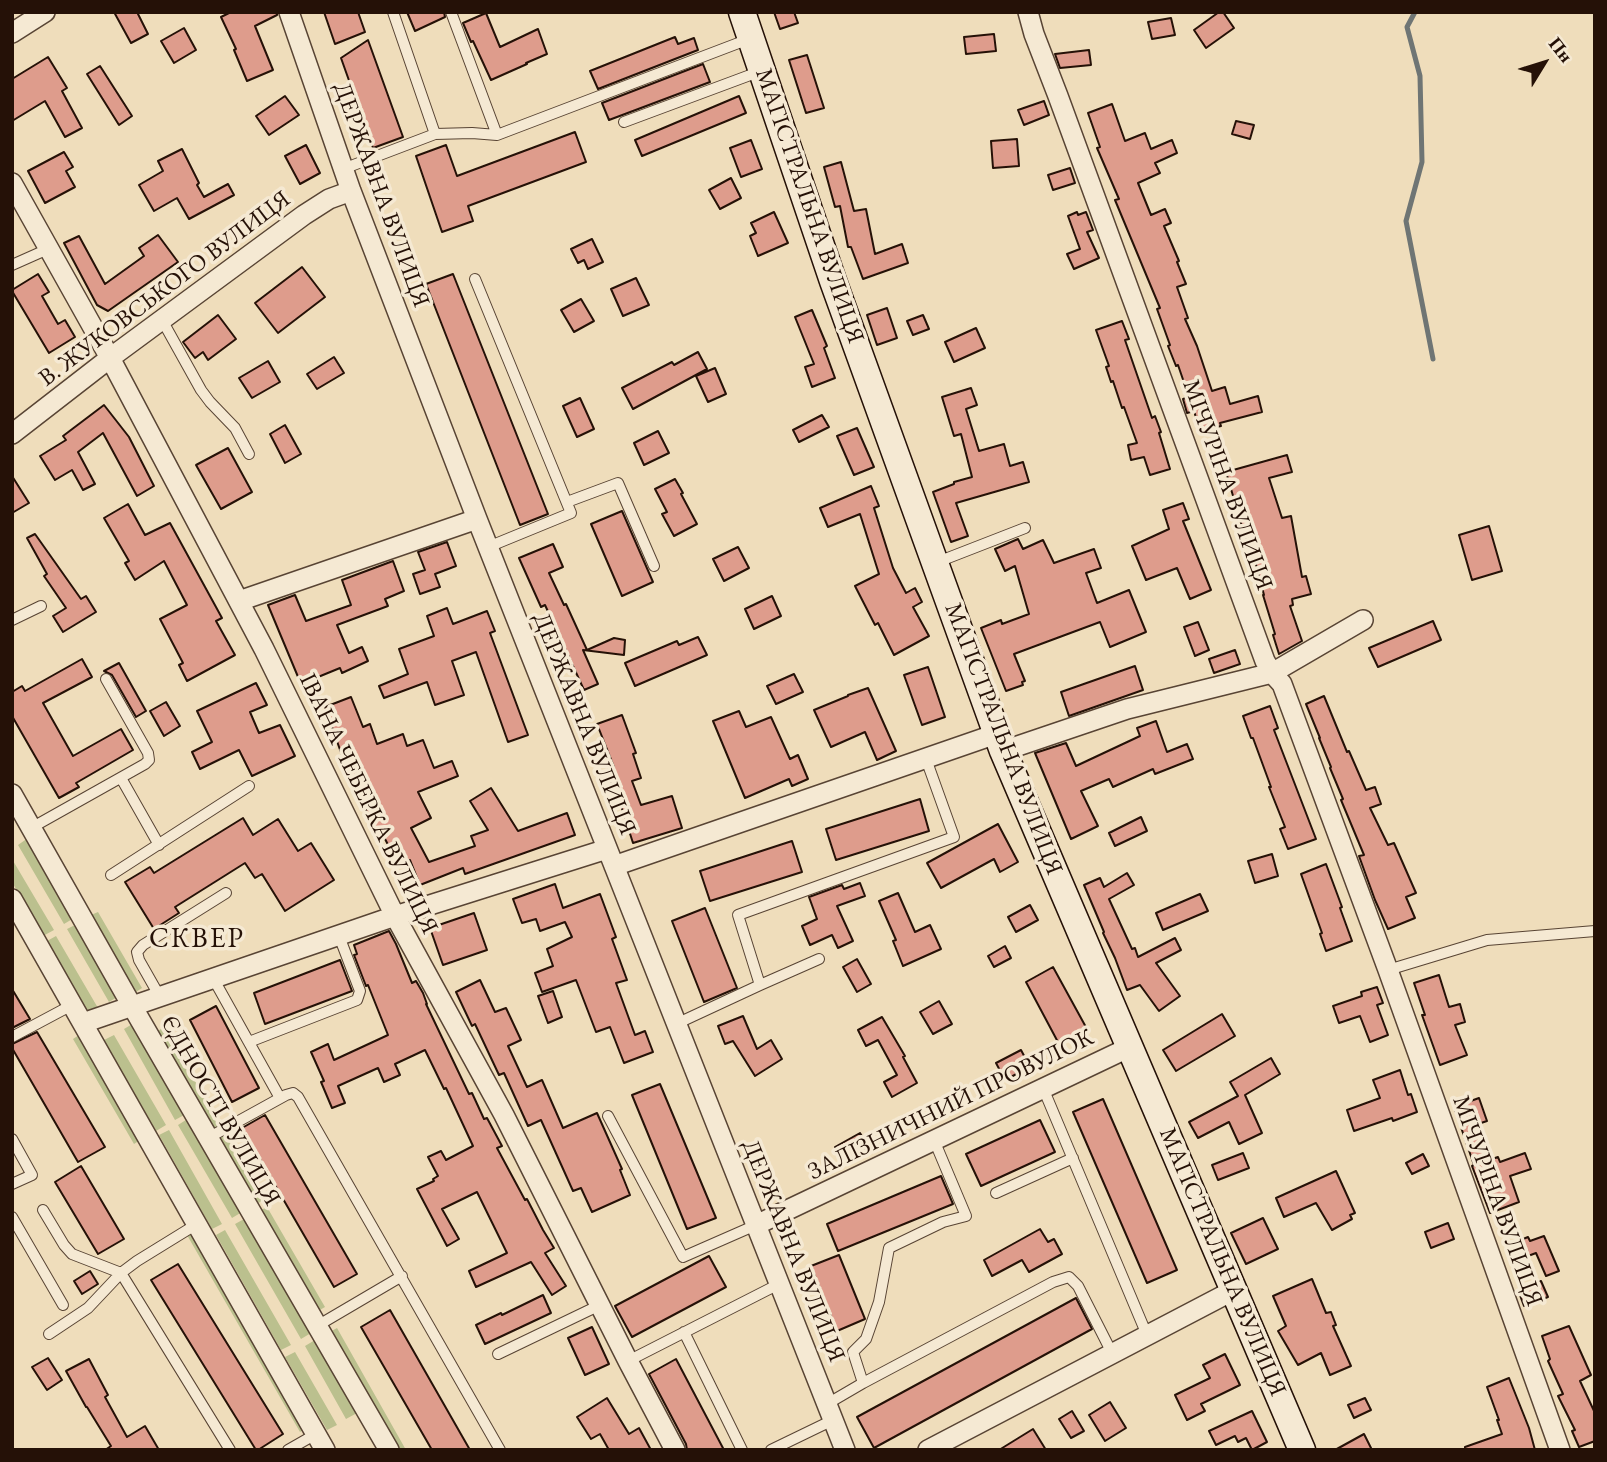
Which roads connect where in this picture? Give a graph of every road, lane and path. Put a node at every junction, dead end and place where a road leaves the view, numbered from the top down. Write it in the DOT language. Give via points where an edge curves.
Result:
graph roads {
  1 [pos="45,12"];
  2 [pos="289,12"];
  3 [pos="393,12"];
  4 [pos="451,12"];
  5 [pos="742,12"];
  6 [pos="1028,12"];
  7 [pos="12,33"];
  8 [pos="751,38"];
  9 [pos="762,71"];
  10 [pos="624,122"];
  11 [pos="435,134"];
  12 [pos="496,135"];
  13 [pos="343,169"];
  14 [pos="12,183"];
  15 [pos="351,191"];
  16 [pos="48,249"];
  17 [pos="12,265"];
  18 [pos="475,279"];
  19 [pos="162,320"];
  20 [pos="110,358"];
  21 [pos="12,433"];
  22 [pos="249,454"];
  23 [pos="566,502"];
  24 [pos="477,519"];
  25 [pos="1025,528"];
  26 [pos="488,547"];
  27 [pos="935,564"];
  28 [pos="654,566"];
  29 [pos="239,601"];
  30 [pos="41,606"];
  31 [pos="12,620"];
  32 [pos="1363,621"];
  33 [pos="1272,673"];
  34 [pos="106,678"];
  35 [pos="1000,742"];
  36 [pos="926,758"];
  37 [pos="121,778"];
  38 [pos="249,786"];
  39 [pos="12,794"];
  40 [pos="32,828"];
  41 [pos="159,845"];
  42 [pos="611,857"];
  43 [pos="111,875"];
  44 [pos="226,893"];
  45 [pos="12,899"];
  46 [pos="395,916"];
  47 [pos="1595,931"];
  48 [pos="338,936"];
  49 [pos="819,959"];
  50 [pos="1388,970"];
  51 [pos="214,978"];
  52 [pos="760,985"];
  53 [pos="160,997"];
  54 [pos="72,1005"];
  55 [pos="132,1006"];
  56 [pos="83,1023"];
  57 [pos="676,1024"];
  58 [pos="12,1037"];
  59 [pos="249,1042"];
  60 [pos="1129,1047"];
  61 [pos="1043,1088"];
  62 [pos="280,1098"];
  63 [pos="608,1116"];
  64 [pos="208,1138"];
  65 [pos="12,1139"];
  66 [pos="934,1140"];
  67 [pos="1073,1158"];
  68 [pos="12,1184"];
  69 [pos="996,1193"];
  70 [pos="43,1210"];
  71 [pos="12,1217"];
  72 [pos="197,1224"];
  73 [pos="756,1225"];
  74 [pos="121,1273"];
  75 [pos="401,1276"];
  76 [pos="779,1284"];
  77 [pos="1234,1290"];
  78 [pos="64,1305"];
  79 [pos="600,1305"];
  80 [pos="317,1326"];
  81 [pos="684,1332"];
  82 [pos="48,1334"];
  83 [pos="1147,1335"];
  84 [pos="1112,1353"];
  85 [pos="498,1354"];
  86 [pos="628,1361"];
  87 [pos="863,1383"];
  88 [pos="830,1412"];
  89 [pos="321,1442"];
  90 [pos="230,1450"];
  91 [pos="288,1450"];
  92 [pos="389,1450"];
  93 [pos="500,1450"];
  94 [pos="674,1450"];
  95 [pos="742,1450"];
  96 [pos="771,1450"];
  97 [pos="845,1450"];
  98 [pos="928,1450"];
  99 [pos="1302,1450"];
  100 [pos="1560,1450"];
  1 -- 7 [label="street"];
  2 -- 13 [label="street, ДЕРЖАВНА ВУЛИЦЯ"];
  3 -- 11 [label="lane"];
  4 -- 12 [label="lane"];
  5 -- 8 [label="main road, МАГІСТРАЛЬНА ВУЛИЦЯ"];
  6 -- 33 [label="street, МІЧУРІНА ВУЛИЦЯ"];
  8 -- 9 [label="main road, МАГІСТРАЛЬНА ВУЛИЦЯ"];
  8 -- 12 [label="lane"];
  9 -- 10 [label="lane"];
  9 -- 27 [label="main road, МАГІСТРАЛЬНА ВУЛИЦЯ"];
  11 -- 12 [label="lane"];
  11 -- 13 [label="lane"];
  13 -- 15 [label="street, ДЕРЖАВНА ВУЛИЦЯ"];
  14 -- 16 [label="street, ІВАНА ЧЕБЕРКА ВУЛИЦЯ"];
  15 -- 19 [label="street, В. ЖУКОВСЬКОГО ВУЛИЦЯ" via="321,204"];
  15 -- 24 [label="street, ДЕРЖАВНА ВУЛИЦЯ"];
  16 -- 17 [label="lane"];
  16 -- 20 [label="street, ІВАНА ЧЕБЕРКА ВУЛИЦЯ"];
  18 -- 23 [label="lane"];
  19 -- 20 [label="street, В. ЖУКОВСЬКОГО ВУЛИЦЯ"];
  19 -- 22 [label="lane" via="201,390 235,428"];
  20 -- 21 [label="street, В. ЖУКОВСЬКОГО ВУЛИЦЯ"];
  20 -- 29 [label="street, ІВАНА ЧЕБЕРКА ВУЛИЦЯ"];
  23 -- 26 [label="lane" via="571,513"];
  23 -- 28 [label="lane" via="618,483"];
  24 -- 26 [label="street, ДЕРЖАВНА ВУЛИЦЯ"];
  24 -- 29 [label="street"];
  25 -- 27 [label="lane"];
  26 -- 42 [label="street, ДЕРЖАВНА ВУЛИЦЯ"];
  27 -- 35 [label="main road, МАГІСТРАЛЬНА ВУЛИЦЯ"];
  29 -- 46 [label="street, ІВАНА ЧЕБЕРКА ВУЛИЦЯ"];
  30 -- 31 [label="lane"];
  32 -- 33 [label="street"];
  33 -- 35 [label="street"];
  33 -- 50 [label="street, МІЧУРІНА ВУЛИЦЯ" via="1282,684"];
  34 -- 37 [label="lane" via="149,756 145,764"];
  35 -- 36 [label="street"];
  35 -- 60 [label="main road, МАГІСТРАЛЬНА ВУЛИЦЯ"];
  36 -- 42 [label="street"];
  36 -- 52 [label="lane" via="954,838 738,915"];
  37 -- 40 [label="lane"];
  37 -- 41 [label="lane"];
  38 -- 41 [label="lane"];
  39 -- 40 [label="street, ЄДНОСТІ ВУЛИЦЯ"];
  40 -- 55 [label="street, ЄДНОСТІ ВУЛИЦЯ"];
  41 -- 43 [label="lane"];
  42 -- 46 [label="street"];
  42 -- 57 [label="street, ДЕРЖАВНА ВУЛИЦЯ"];
  44 -- 53 [label="lane" via="137,951"];
  45 -- 54 [label="street"];
  46 -- 48 [label="street"];
  46 -- 79 [label="street, ІВАНА ЧЕБЕРКА ВУЛИЦЯ" via="504,1115"];
  47 -- 50 [label="lane" via="1487,940"];
  48 -- 51 [label="street"];
  48 -- 59 [label="lane" via="360,990 357,1000"];
  49 -- 52 [label="lane"];
  50 -- 100 [label="street, МІЧУРІНА ВУЛИЦЯ"];
  51 -- 53 [label="street"];
  51 -- 59 [label="lane"];
  52 -- 57 [label="lane"];
  53 -- 55 [label="street"];
  54 -- 56 [label="street"];
  54 -- 58 [label="lane"];
  55 -- 56 [label="street"];
  55 -- 64 [label="street, ЄДНОСТІ ВУЛИЦЯ"];
  56 -- 72 [label="street"];
  57 -- 73 [label="street, ДЕРЖАВНА ВУЛИЦЯ"];
  59 -- 62 [label="lane"];
  60 -- 61 [label="street, ЗАЛІЗНИЧНИЙ ПРОВУЛОК"];
  60 -- 77 [label="main road, МАГІСТРАЛЬНА ВУЛИЦЯ"];
  61 -- 66 [label="street, ЗАЛІЗНИЧНИЙ ПРОВУЛОК"];
  61 -- 67 [label="lane"];
  62 -- 64 [label="lane"];
  62 -- 75 [label="lane" via="293,1093 300,1100"];
  63 -- 73 [label="lane" via="682,1257"];
  64 -- 80 [label="street, ЄДНОСТІ ВУЛИЦЯ"];
  65 -- 68 [label="lane" via="32,1175"];
  66 -- 73 [label="street, ЗАЛІЗНИЧНИЙ ПРОВУЛОК"];
  66 -- 87 [label="lane" via="967,1216 943,1222 889,1248 875,1315 866,1339 853,1352"];
  67 -- 69 [label="lane"];
  67 -- 83 [label="lane"];
  70 -- 74 [label="lane" via="72,1254"];
  71 -- 78 [label="lane"];
  72 -- 74 [label="lane"];
  72 -- 89 [label="street"];
  73 -- 76 [label="street, ДЕРЖАВНА ВУЛИЦЯ"];
  74 -- 82 [label="lane" via="88,1308"];
  74 -- 90 [label="lane"];
  75 -- 80 [label="lane"];
  75 -- 93 [label="lane"];
  76 -- 81 [label="lane"];
  76 -- 88 [label="street, ДЕРЖАВНА ВУЛИЦЯ"];
  77 -- 83 [label="street"];
  77 -- 99 [label="main road, МАГІСТРАЛЬНА ВУЛИЦЯ"];
  79 -- 85 [label="lane"];
  79 -- 86 [label="street, ІВАНА ЧЕБЕРКА ВУЛИЦЯ"];
  80 -- 92 [label="street, ЄДНОСТІ ВУЛИЦЯ"];
  81 -- 86 [label="lane"];
  81 -- 95 [label="lane"];
  83 -- 84 [label="street"];
  84 -- 87 [label="lane" via="1079,1286 1069,1277"];
  84 -- 98 [label="street"];
  86 -- 94 [label="street, ІВАНА ЧЕБЕРКА ВУЛИЦЯ"];
  87 -- 88 [label="lane"];
  88 -- 96 [label="lane"];
  88 -- 97 [label="street, ДЕРЖАВНА ВУЛИЦЯ"];
  89 -- 91 [label="lane"];
}
